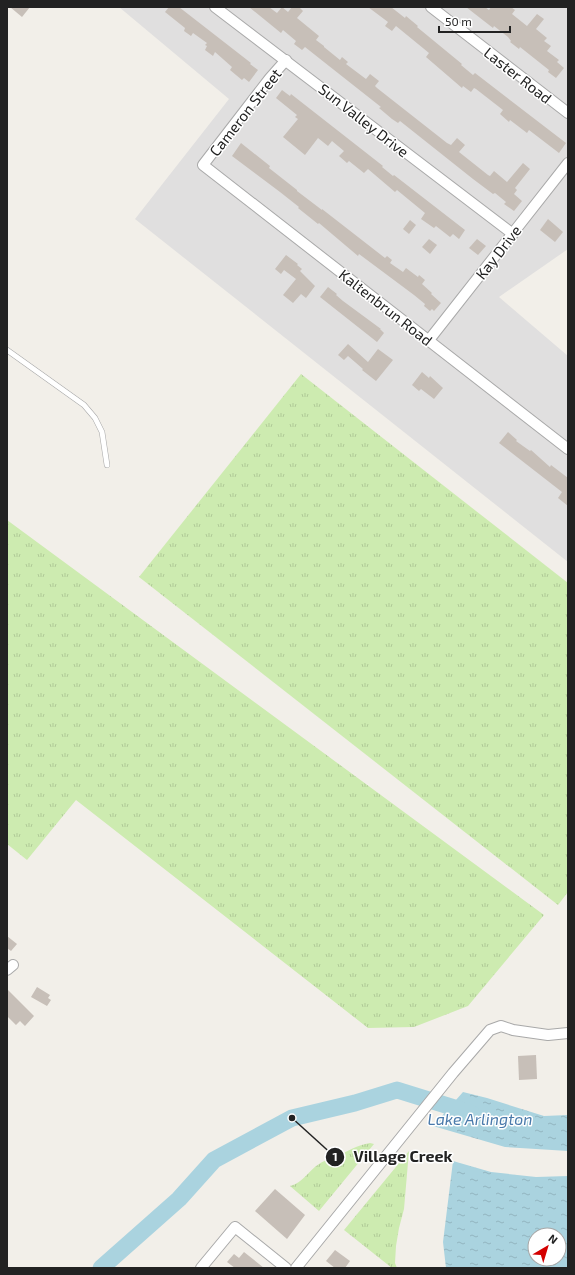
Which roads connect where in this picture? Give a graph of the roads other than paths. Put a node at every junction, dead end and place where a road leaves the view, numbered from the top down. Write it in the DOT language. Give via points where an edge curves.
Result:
graph roads {
  1 [pos="215,7"];
  2 [pos="431,7"];
  3 [pos="286,60"];
  4 [pos="568,113"];
  5 [pos="568,163"];
  6 [pos="204,164"];
  7 [pos="512,234"];
  8 [pos="429,340"];
  9 [pos="7,350"];
  10 [pos="568,449"];
  11 [pos="107,465"];
  12 [pos="568,1033"];
  13 [pos="201,1268"];
  14 [pos="286,1268"];
  15 [pos="296,1268"];
  1 -- 3 [label="street, Sun Valley Drive"];
  2 -- 4 [label="street, Laster Road"];
  3 -- 6 [label="street, Cameron Street"];
  3 -- 7 [label="street, Sun Valley Drive"];
  5 -- 7 [label="street, Kay Drive"];
  6 -- 8 [label="street, Kaltenbrun Road"];
  7 -- 8 [label="street, Kay Drive"];
  8 -- 10 [label="street, Kaltenbrun Road"];
  9 -- 11 [label="lane" via="84,405 102,432"];
  12 -- 15 [label="street" via="548,1035 501,1026 490,1030"];
  13 -- 14 [label="street" via="235,1227"];
}
